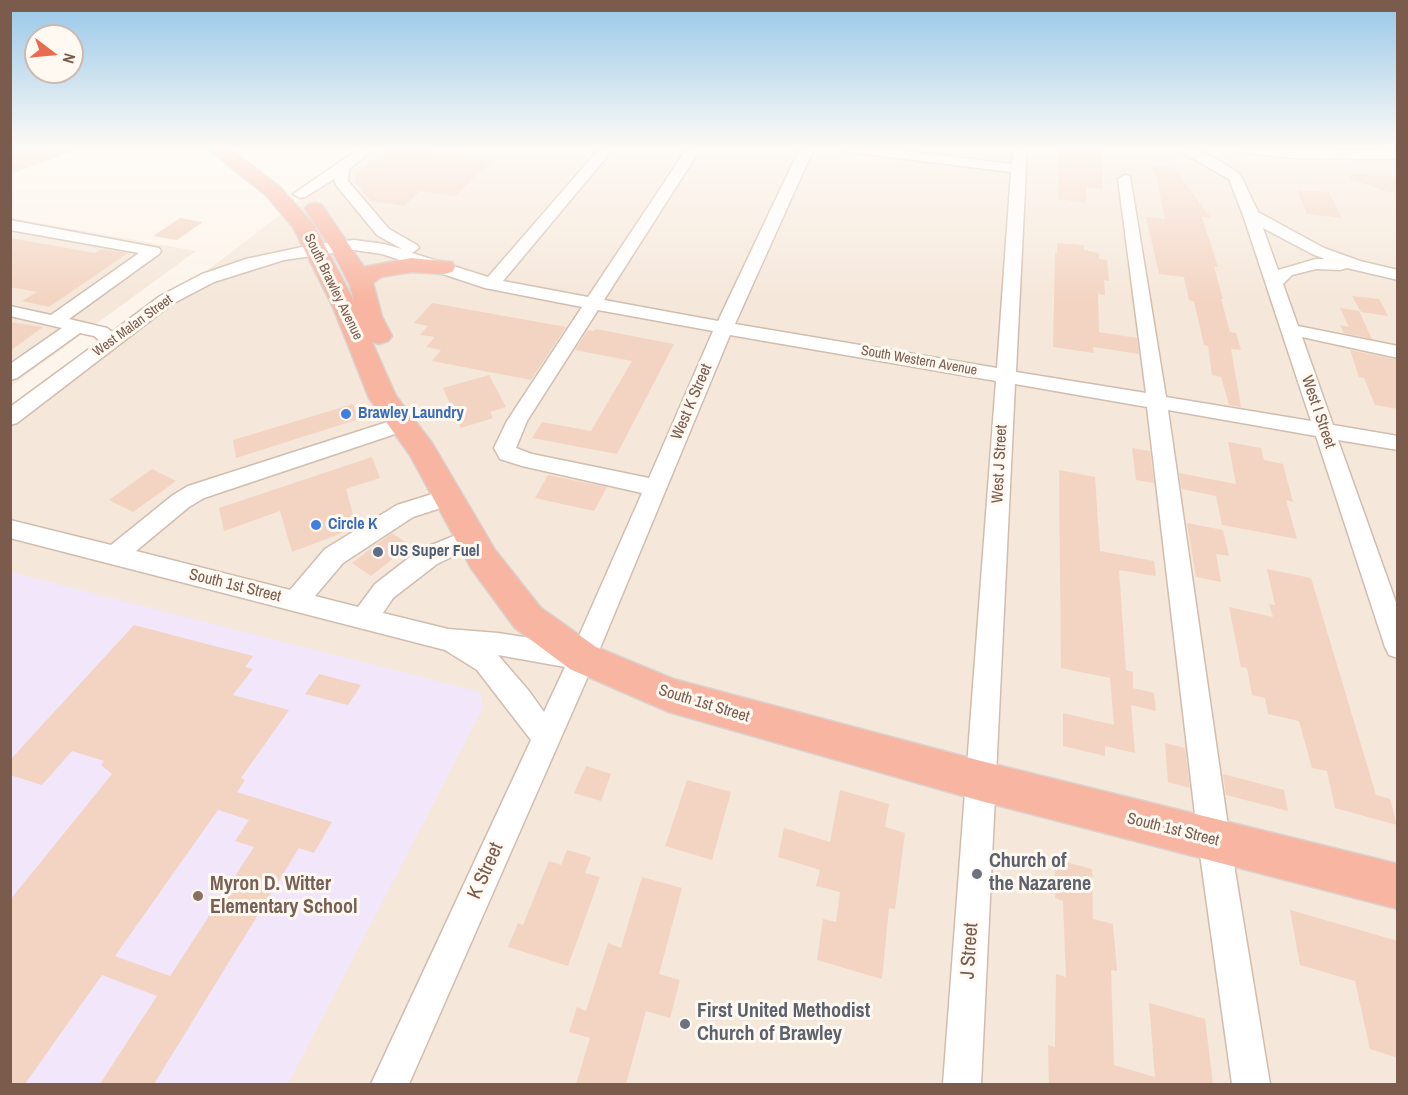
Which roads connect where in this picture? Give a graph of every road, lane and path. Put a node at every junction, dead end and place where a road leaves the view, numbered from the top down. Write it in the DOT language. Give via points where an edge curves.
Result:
graph roads {
  1 [pos="281,199"];
  2 [pos="305,199"];
  3 [pos="355,199"];
  4 [pos="563,199"];
  5 [pos="660,199"];
  6 [pos="783,199"];
  7 [pos="1016,199"];
  8 [pos="1128,199"];
  9 [pos="1249,199"];
  10 [pos="1251,215"];
  11 [pos="10,225"];
  12 [pos="328,247"];
  13 [pos="1355,265"];
  14 [pos="444,267"];
  15 [pos="1398,275"];
  16 [pos="360,281"];
  17 [pos="491,284"];
  18 [pos="1273,285"];
  19 [pos="592,303"];
  20 [pos="10,311"];
  21 [pos="55,321"];
  22 [pos="76,326"];
  23 [pos="724,328"];
  24 [pos="1288,329"];
  25 [pos="112,340"];
  26 [pos="1398,352"];
  27 [pos="10,374"];
  28 [pos="1005,376"];
  29 [pos="1157,402"];
  30 [pos="10,418"];
  31 [pos="403,424"];
  32 [pos="1324,431"];
  33 [pos="1398,443"];
  34 [pos="422,450"];
  35 [pos="656,488"];
  36 [pos="448,497"];
  37 [pos="10,530"];
  38 [pos="471,538"];
  39 [pos="114,556"];
  40 [pos="295,601"];
  41 [pos="364,619"];
  42 [pos="448,640"];
  43 [pos="1398,647"];
  44 [pos="583,658"];
  45 [pos="547,738"];
  46 [pos="981,781"];
  47 [pos="1214,840"];
  48 [pos="1398,887"];
  49 [pos="390,1084"];
  50 [pos="962,1084"];
  51 [pos="1251,1084"];
  1 -- 12 [label="highway, South Brawley Avenue"];
  2 -- 12 [label="highway, South Brawley Avenue" via="323,219"];
  3 -- 14 [label="street, South Western Avenue" via="383,232"];
  4 -- 17 [label="street"];
  5 -- 19 [label="street"];
  6 -- 23 [label="street, West K Street"];
  7 -- 28 [label="street, West J Street"];
  8 -- 29 [label="street"];
  9 -- 10 [label="street, West I Street"];
  10 -- 13 [label="street" via="1278,232"];
  10 -- 18 [label="street, West I Street"];
  11 -- 21 [label="street" via="153,251"];
  12 -- 14 [label="street, South Western Avenue" via="384,249"];
  12 -- 16 [label="highway, South Brawley Avenue"];
  12 -- 25 [label="street, West Malan Street" via="252,263 208,278 166,300"];
  12 -- 31 [label="highway, South Brawley Avenue" via="345,307 383,398"];
  13 -- 15 [label="street"];
  13 -- 18 [label="street" via="1316,264 1286,271"];
  14 -- 16 [label="highway" via="411,265 374,271"];
  14 -- 17 [label="street, South Western Avenue"];
  16 -- 34 [label="highway, South Brawley Avenue" via="370,317 403,387"];
  17 -- 19 [label="street, South Western Avenue"];
  18 -- 24 [label="street, West I Street"];
  19 -- 23 [label="street, South Western Avenue"];
  19 -- 35 [label="street" via="517,421 505,447 508,454 530,461"];
  20 -- 21 [label="street"];
  21 -- 22 [label="street"];
  22 -- 25 [label="street" via="100,332"];
  22 -- 27 [label="street"];
  23 -- 28 [label="street, South Western Avenue"];
  23 -- 35 [label="street, West K Street"];
  24 -- 26 [label="street"];
  24 -- 32 [label="street, West I Street"];
  25 -- 30 [label="street, West Malan Street"];
  28 -- 29 [label="street, South Western Avenue"];
  28 -- 46 [label="street, West J Street"];
  29 -- 32 [label="street, South Western Avenue"];
  29 -- 47 [label="street"];
  31 -- 34 [label="highway, South Brawley Avenue"];
  31 -- 39 [label="street" via="196,492"];
  32 -- 33 [label="street, South Western Avenue"];
  32 -- 43 [label="street, West I Street"];
  34 -- 36 [label="highway, South Brawley Avenue"];
  35 -- 44 [label="street, West K Street"];
  36 -- 38 [label="highway, South Brawley Avenue"];
  36 -- 40 [label="street" via="405,511 334,556"];
  37 -- 39 [label="street, South 1st Street"];
  38 -- 41 [label="street" via="428,557 384,591"];
  38 -- 44 [label="highway, South Brawley Avenue" via="528,618"];
  39 -- 40 [label="street, South 1st Street"];
  40 -- 41 [label="street, South 1st Street"];
  41 -- 42 [label="street, South 1st Street"];
  42 -- 44 [label="street, South 1st Street"];
  42 -- 45 [label="street" via="487,662"];
  44 -- 45 [label="street, K Street"];
  44 -- 46 [label="highway, South 1st Street" via="669,695"];
  45 -- 49 [label="street, K Street"];
  46 -- 47 [label="highway, South 1st Street"];
  46 -- 50 [label="street, J Street"];
  47 -- 48 [label="highway, South 1st Street"];
  47 -- 51 [label="street"];
}
